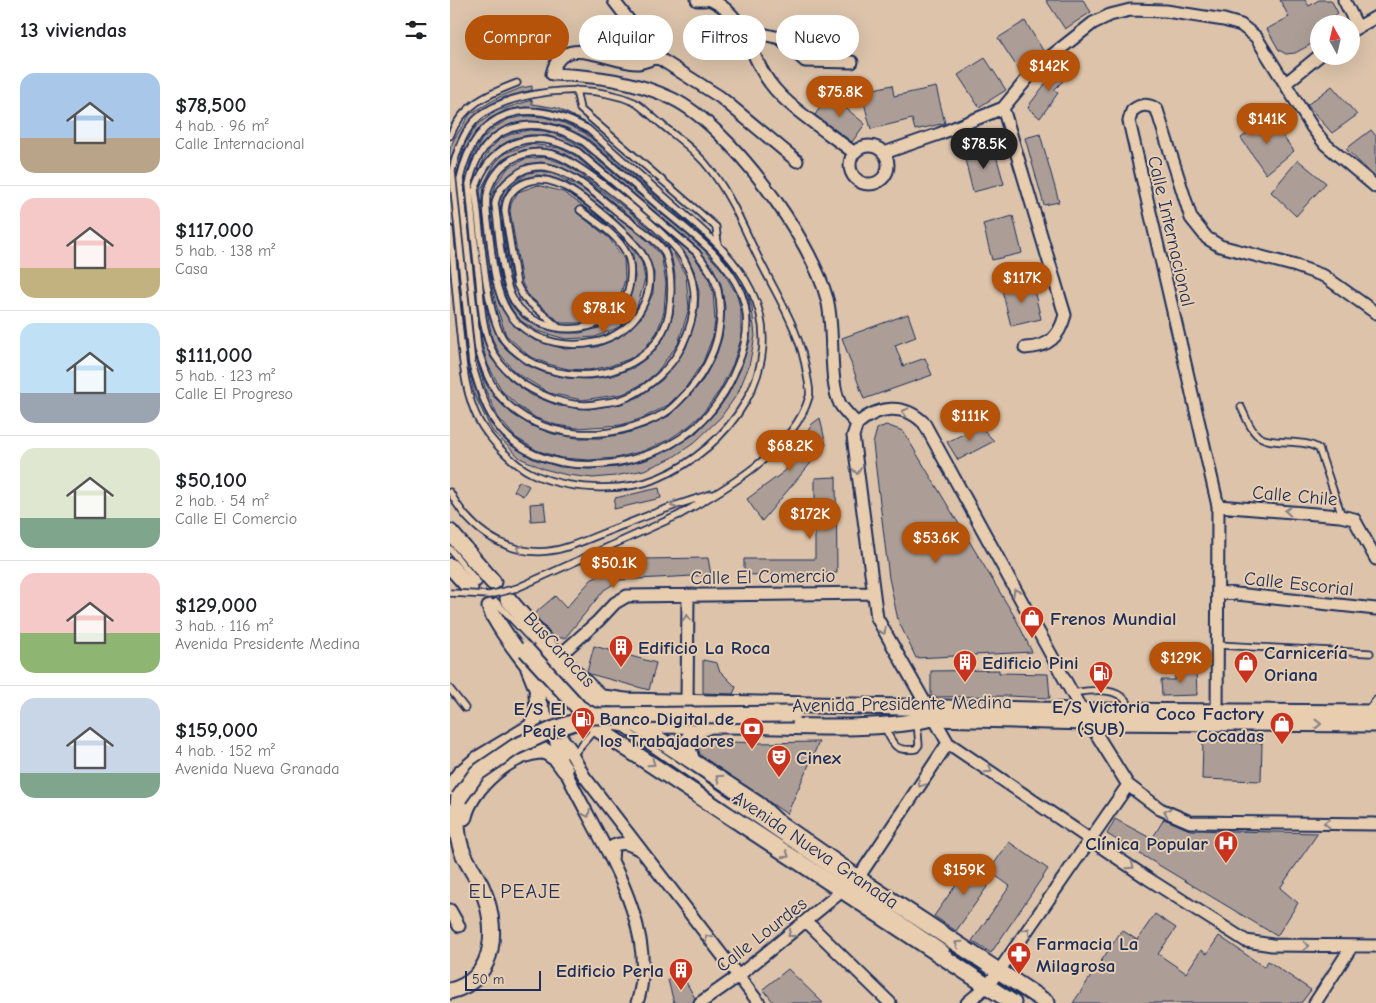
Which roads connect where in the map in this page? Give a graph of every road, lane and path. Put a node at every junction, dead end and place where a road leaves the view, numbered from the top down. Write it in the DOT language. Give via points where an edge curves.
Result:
graph roads {
  1 [pos="697,0"];
  2 [pos="705,0"];
  3 [pos="711,0"];
  4 [pos="1344,0"];
  5 [pos="614,1"];
  6 [pos="625,15"];
  7 [pos="733,15"];
  8 [pos="1349,15"];
  9 [pos="1376,17"];
  10 [pos="1360,26"];
  11 [pos="766,35"];
  12 [pos="579,52"];
  13 [pos="627,60"];
  14 [pos="648,60"];
  15 [pos="662,60"];
  16 [pos="758,60"];
  17 [pos="852,62"];
  18 [pos="1310,63"];
  19 [pos="1286,82"];
  20 [pos="517,83"];
  21 [pos="576,90"];
  22 [pos="1003,108"];
  23 [pos="450,136"];
  24 [pos="853,152"];
  25 [pos="884,153"];
  26 [pos="797,161"];
  27 [pos="1376,187"];
  28 [pos="580,210"];
  29 [pos="450,229"];
  30 [pos="718,244"];
  31 [pos="1376,313"];
  32 [pos="558,327"];
  33 [pos="1025,348"];
  34 [pos="1241,406"];
  35 [pos="857,424"];
  36 [pos="450,492"];
  37 [pos="720,492"];
  38 [pos="1218,506"];
  39 [pos="1342,516"];
  40 [pos="450,532"];
  41 [pos="450,549"];
  42 [pos="1376,559"];
  43 [pos="450,566"];
  44 [pos="480,584"];
  45 [pos="1218,592"];
  46 [pos="450,593"];
  47 [pos="873,593"];
  48 [pos="688,595"];
  49 [pos="1376,609"];
  50 [pos="529,645"];
  51 [pos="1218,645"];
  52 [pos="1370,653"];
  53 [pos="558,657"];
  54 [pos="450,689"];
  55 [pos="1071,692"];
  56 [pos="537,694"];
  57 [pos="1376,700"];
  58 [pos="687,701"];
  59 [pos="566,707"];
  60 [pos="465,708"];
  61 [pos="611,710"];
  62 [pos="1134,711"];
  63 [pos="930,713"];
  64 [pos="1085,717"];
  65 [pos="1217,717"];
  66 [pos="1373,717"];
  67 [pos="590,720"];
  68 [pos="917,722"];
  69 [pos="710,725"];
  70 [pos="883,725"];
  71 [pos="555,732"];
  72 [pos="948,743"];
  73 [pos="570,753"];
  74 [pos="692,761"];
  75 [pos="565,770"];
  76 [pos="1128,785"];
  77 [pos="455,793"];
  78 [pos="453,823"];
  79 [pos="1376,824"];
  80 [pos="1091,838"];
  81 [pos="643,853"];
  82 [pos="612,863"];
  83 [pos="850,884"];
  84 [pos="450,910"];
  85 [pos="806,922"];
  86 [pos="459,926"];
  87 [pos="1352,946"];
  88 [pos="1376,946"];
  89 [pos="737,977"];
  90 [pos="992,979"];
  91 [pos="450,991"];
  92 [pos="1016,1001"];
  93 [pos="637,1003"];
  94 [pos="700,1003"];
  95 [pos="759,1003"];
  96 [pos="890,1003"];
  97 [pos="967,1003"];
  98 [pos="1047,1003"];
  99 [pos="1315,1003"];
  1 -- 2 [label="street"];
  3 -- 7 [label="street"];
  4 -- 8 [label="street"];
  5 -- 6 [label="street"];
  9 -- 10 [label="street"];
  11 -- 17 [label="street" via="780,38 805,60"];
  12 -- 35 [label="street" via="562,55 555,61 552,74 618,79 674,100 714,128 789,219 822,281 830,316 836,391 841,404"];
  13 -- 14 [label="street" via="639,63"];
  15 -- 26 [label="street" via="720,97"];
  16 -- 24 [label="street" via="770,84 784,98"];
  18 -- 19 [label="street"];
  19 -- 22 [label="street" via="1256,37 1241,25 1166,11 1130,10 1093,23 1036,68"];
  19 -- 27 [label="street" via="1324,144"];
  20 -- 23 [label="lane" via="490,93 471,105 454,125"];
  21 -- 30 [label="lane" via="580,109 716,227"];
  21 -- 32 [label="lane" via="534,94 487,110 468,126 458,145 452,171 472,364 481,395 495,422 517,444 547,460 582,465 618,463 658,451 691,431 716,406 746,346 747,312 740,292 706,246 584,142 559,129 527,125 509,129 481,150 472,166 468,184 483,321 491,349 507,372 531,390 557,402 588,405 625,399 654,382 677,357 695,306 693,283 676,247 643,216 569,160 545,153 520,155 503,165 486,191 497,285 504,306 518,324 553,342 575,345 599,342 621,332 638,315 648,298 650,277 647,262 639,247 626,234 558,183 541,180 512,190 505,200 504,212 517,285 524,298"];
  21 -- 37 [label="lane" via="606,93 636,103 689,145 713,173 737,212 794,325 806,365 809,396 797,423 747,474"];
  22 -- 25 [label="street"];
  22 -- 33 [label="street" via="1065,314 1056,337 1038,348"];
  24 -- 25 [label="street" via="868,146"];
  24 -- 25 [label="street" via="850,160 852,173 867,185 880,182 888,171 888,158"];
  28 -- 32 [label="lane" via="616,238 627,254 631,265 628,295 619,311 602,323 579,328"];
  29 -- 30 [label="lane" via="466,390 480,423 505,453 529,472 555,483 584,486 618,487 657,479 689,462 724,433 744,405 760,372 763,341 759,314 752,291"];
  30 -- 32 [label="lane" via="588,129 570,119 532,110 512,113 493,121 475,138 464,158 460,179 478,349 498,393 520,413 546,427 575,434 607,434 666,413 706,369 721,315 718,290 709,269 696,252 577,151 561,142 527,139 512,144 488,162 476,190 492,319 503,340 539,367 564,374 593,375 621,369 640,358 660,334 667,321 671,278 664,252 577,180 560,170 544,166 517,173 497,194 495,204 508,289 524,313 540,323"];
  31 -- 38 [label="street, Calle Internacional" via="1324,276 1220,246 1206,238 1191,218 1157,110 1142,105 1132,111 1129,121"];
  34 -- 39 [label="lane" via="1256,435 1312,444 1319,449"];
  35 -- 47 [label="street, one-way" via="853,436"];
  55 -- 35 [label="street, one-way" via="924,423 915,414 882,409"];
  37 -- 36 [label="lane, one-way" via="677,504 567,547 537,552 518,549 488,536 466,517"];
  37 -- 46 [label="lane, bridge" via="679,515 516,588 489,595"];
  39 -- 38 [label="street, Calle Chile, one-way"];
  38 -- 45 [label="street, Calle Internacional"];
  39 -- 42 [label="street, Calle Chile" via="1354,519"];
  40 -- 44 [label="street"];
  41 -- 44 [label="lane"];
  43 -- 44 [label="street"];
  45 -- 49 [label="street, Calle Escorial"];
  45 -- 51 [label="street, Calle Internacional"];
  47 -- 48 [label="street, Calle El Comercio"];
  47 -- 63 [label="street, one-way" via="877,618"];
  48 -- 53 [label="street, Calle El Comercio" via="627,596 615,603"];
  58 -- 48 [label="street, one-way"];
  50 -- 50 [label="street" via="498,603"];
  50 -- 53 [label="street"];
  50 -- 56 [label="street"];
  50 -- 59 [label="street"];
  50 -- 61 [label="lane, BusCaracas"];
  50 -- 67 [label="street, bridge"];
  51 -- 52 [label="lane"];
  51 -- 65 [label="street, Calle Internacional"];
  53 -- 61 [label="street"];
  54 -- 60 [label="lane"];
  55 -- 62 [label="lane" via="1097,690 1122,696"];
  55 -- 64 [label="street"];
  56 -- 71 [label="street"];
  56 -- 77 [label="street" via="537,718 527,730 478,759 460,774"];
  57 -- 66 [label="lane"];
  58 -- 61 [label="street, Avenida Presidente Medina" via="626,701"];
  58 -- 63 [label="street, Avenida Presidente Medina"];
  59 -- 61 [label="street"];
  59 -- 67 [label="street"];
  59 -- 71 [label="street" via="556,720"];
  61 -- 67 [label="street, Avenida Presidente Medina"];
  61 -- 69 [label="street, Avenida Presidente Medina"];
  61 -- 74 [label="street, Avenida Nueva Granada"];
  61 -- 83 [label="lane, BusCaracas"];
  62 -- 64 [label="street, Avenida Presidente Medina"];
  62 -- 65 [label="street, Avenida Presidente Medina"];
  63 -- 64 [label="street, Avenida Presidente Medina"];
  63 -- 64 [label="street, Avenida Presidente Medina" via="978,709"];
  63 -- 67 [label="street, bridge"];
  63 -- 68 [label="street, Avenida Presidente Medina"];
  63 -- 72 [label="street"];
  64 -- 65 [label="street, Avenida Presidente Medina"];
  64 -- 76 [label="street"];
  65 -- 66 [label="street, Avenida Presidente Medina"];
  67 -- 73 [label="lane"];
  67 -- 77 [label="street, bridge" via="554,729 515,747"];
  67 -- 83 [label="street, Avenida Nueva Granada, one-way"];
  68 -- 70 [label="street, Avenida Presidente Medina"];
  68 -- 70 [label="lane" via="919,745 916,749 902,751 892,742"];
  69 -- 70 [label="street, Avenida Presidente Medina"];
  69 -- 74 [label="street" via="690,738 688,749"];
  71 -- 73 [label="street"];
  71 -- 75 [label="street"];
  72 -- 80 [label="street, one-way"];
  72 -- 83 [label="street, Calle Lourdes, one-way"];
  73 -- 81 [label="street"];
  83 -- 74 [label="street, Avenida Nueva Granada, one-way" via="758,805"];
  75 -- 78 [label="street" via="558,759 545,751 532,752 513,760 475,791 463,820"];
  75 -- 82 [label="street, one-way"];
  79 -- 76 [label="street, one-way" via="1190,822 1160,809"];
  76 -- 80 [label="street"];
  77 -- 78 [label="street"];
  78 -- 91 [label="street" via="461,851 488,907 493,939 480,973 473,981"];
  80 -- 87 [label="street, one-way" via="1246,941 1272,945"];
  90 -- 80 [label="street, one-way"];
  81 -- 82 [label="street" via="629,844 620,843 613,846"];
  89 -- 81 [label="street, one-way"];
  82 -- 93 [label="street" via="642,946 643,974"];
  83 -- 85 [label="street, Calle Lourdes"];
  83 -- 90 [label="street, Avenida Nueva Granada"];
  83 -- 90 [label="street, Avenida Nueva Granada"];
  84 -- 86 [label="street"];
  85 -- 89 [label="street, Calle Lourdes, one-way"];
  85 -- 96 [label="street"];
  87 -- 88 [label="street"];
  87 -- 99 [label="street"];
  89 -- 94 [label="street, Calle Lourdes"];
  89 -- 95 [label="street"];
  90 -- 92 [label="street, Avenida Nueva Granada"];
  90 -- 97 [label="street"];
  90 -- 98 [label="street, Avenida Nueva Granada"];
}
